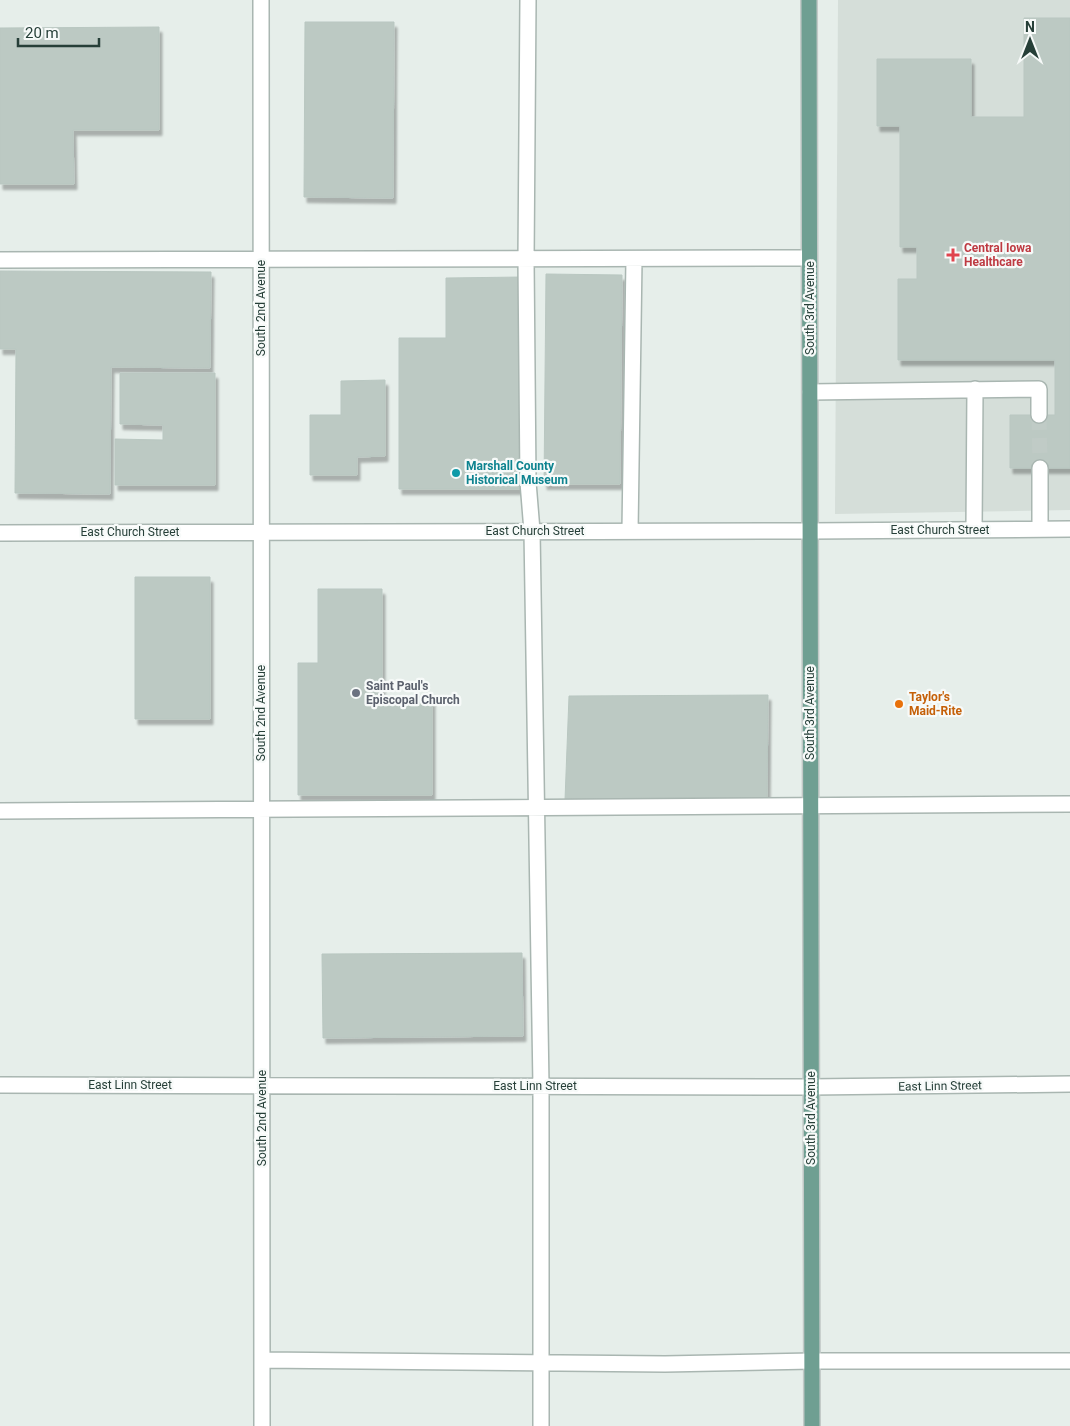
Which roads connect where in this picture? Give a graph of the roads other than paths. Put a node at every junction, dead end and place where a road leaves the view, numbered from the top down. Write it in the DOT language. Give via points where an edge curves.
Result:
graph roads {
  1 [pos="261,0"];
  2 [pos="528,0"];
  3 [pos="809,0"];
  4 [pos="810,258"];
  5 [pos="634,259"];
  6 [pos="0,260"];
  7 [pos="526,260"];
  8 [pos="261,261"];
  9 [pos="975,389"];
  10 [pos="810,392"];
  11 [pos="1039,415"];
  12 [pos="1040,468"];
  13 [pos="1040,529"];
  14 [pos="1070,529"];
  15 [pos="974,530"];
  16 [pos="532,531"];
  17 [pos="630,531"];
  18 [pos="810,531"];
  19 [pos="0,532"];
  20 [pos="261,532"];
  21 [pos="1070,804"];
  22 [pos="810,806"];
  23 [pos="537,808"];
  24 [pos="261,809"];
  25 [pos="0,811"];
  26 [pos="1070,1084"];
  27 [pos="0,1085"];
  28 [pos="262,1086"];
  29 [pos="541,1086"];
  30 [pos="811,1087"];
  31 [pos="262,1360"];
  32 [pos="812,1361"];
  33 [pos="1070,1361"];
  34 [pos="541,1364"];
  35 [pos="262,1426"];
  36 [pos="541,1426"];
  37 [pos="812,1426"];
  1 -- 8 [label="street, South 2nd Avenue"];
  2 -- 7 [label="street"];
  3 -- 4 [label="main road, South 3rd Avenue"];
  4 -- 5 [label="street"];
  4 -- 10 [label="main road, South 3rd Avenue"];
  5 -- 7 [label="street"];
  5 -- 17 [label="street"];
  6 -- 8 [label="street"];
  7 -- 8 [label="street"];
  7 -- 16 [label="street" via="528,482"];
  8 -- 20 [label="street, South 2nd Avenue"];
  9 -- 10 [label="street"];
  9 -- 11 [label="street" via="1039,389"];
  9 -- 15 [label="street"];
  10 -- 18 [label="main road, South 3rd Avenue"];
  12 -- 13 [label="street"];
  13 -- 14 [label="street, East Church Street"];
  13 -- 15 [label="street, East Church Street"];
  15 -- 18 [label="street, East Church Street"];
  16 -- 17 [label="street, East Church Street"];
  16 -- 20 [label="street, East Church Street"];
  16 -- 23 [label="street"];
  17 -- 18 [label="street, East Church Street"];
  18 -- 22 [label="main road, South 3rd Avenue"];
  19 -- 20 [label="street, East Church Street"];
  20 -- 24 [label="street, South 2nd Avenue"];
  21 -- 22 [label="street"];
  22 -- 23 [label="street"];
  22 -- 30 [label="main road, South 3rd Avenue"];
  23 -- 24 [label="street"];
  23 -- 29 [label="street"];
  24 -- 25 [label="street"];
  24 -- 28 [label="street, South 2nd Avenue"];
  26 -- 30 [label="street, East Linn Street"];
  27 -- 28 [label="street, East Linn Street"];
  28 -- 29 [label="street, East Linn Street"];
  28 -- 31 [label="street, South 2nd Avenue"];
  29 -- 30 [label="street, East Linn Street"];
  29 -- 34 [label="street"];
  30 -- 32 [label="main road, South 3rd Avenue"];
  31 -- 34 [label="street"];
  31 -- 35 [label="street, South 2nd Avenue"];
  32 -- 33 [label="street"];
  32 -- 34 [label="street"];
  32 -- 37 [label="main road, South 3rd Avenue"];
  34 -- 36 [label="street"];
}
